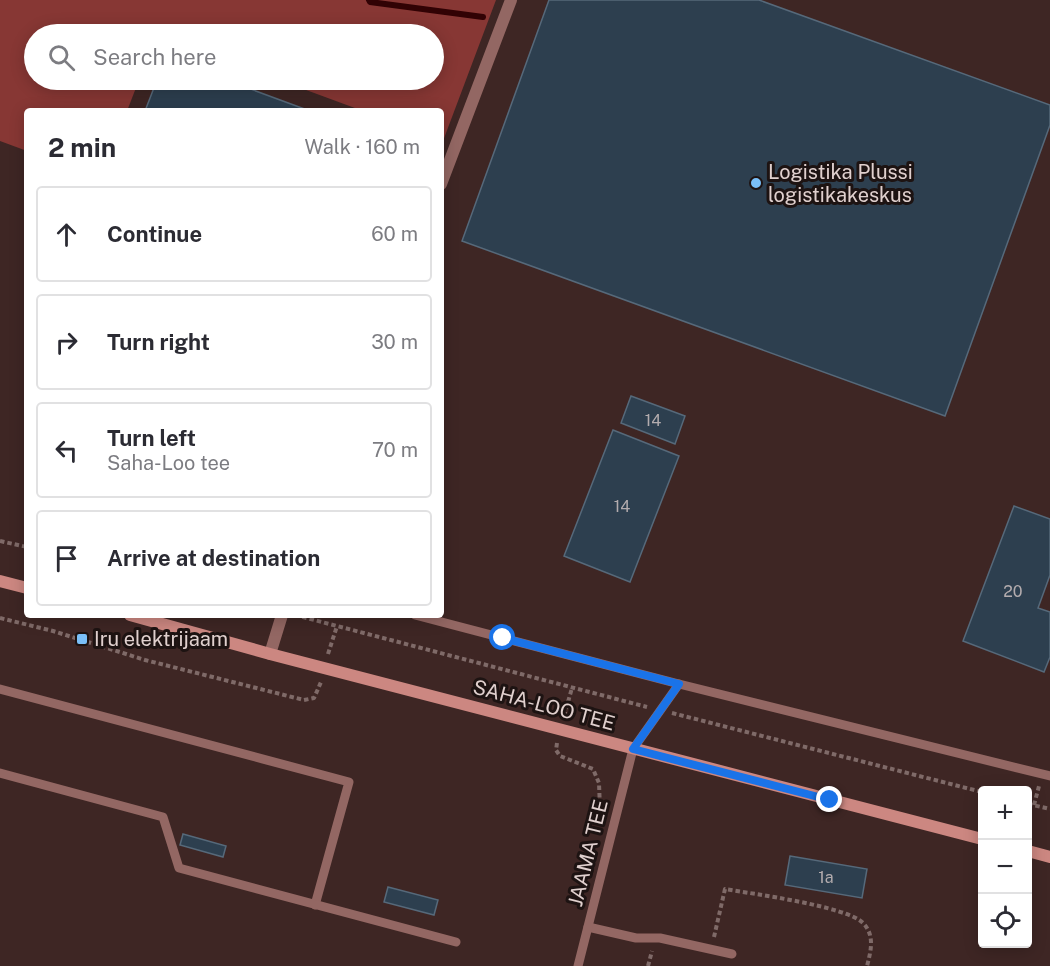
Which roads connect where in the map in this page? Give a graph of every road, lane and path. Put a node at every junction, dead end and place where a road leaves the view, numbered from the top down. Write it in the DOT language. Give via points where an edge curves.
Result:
graph roads {
  1 [pos="511,0"];
  2 [pos="444,176"];
  3 [pos="0,541"];
  4 [pos="24,547"];
  5 [pos="0,581"];
  6 [pos="24,587"];
  7 [pos="0,618"];
  8 [pos="141,618"];
  9 [pos="281,618"];
  10 [pos="306,618"];
  11 [pos="426,618"];
  12 [pos="337,626"];
  13 [pos="270,654"];
  14 [pos="324,668"];
  15 [pos="679,684"];
  16 [pos="572,687"];
  17 [pos="0,689"];
  18 [pos="659,710"];
  19 [pos="561,729"];
  20 [pos="633,749"];
  21 [pos="0,773"];
  22 [pos="1050,776"];
  23 [pos="978,791"];
  24 [pos="1032,805"];
  25 [pos="1050,810"];
  26 [pos="615,818"];
  27 [pos="978,838"];
  28 [pos="1032,852"];
  29 [pos="1050,857"];
  30 [pos="315,905"];
  31 [pos="588,927"];
  32 [pos="456,942"];
  33 [pos="711,950"];
  34 [pos="732,954"];
  35 [pos="578,966"];
  36 [pos="867,966"];
  1 -- 2 [label="street"];
  3 -- 4 [label="path"];
  5 -- 6 [label="main road"];
  7 -- 14 [label="path" via="304,700 314,698"];
  8 -- 13 [label="main road, SAHA-LOO TEE"];
  9 -- 13 [label="street"];
  10 -- 12 [label="path"];
  11 -- 15 [label="lane"];
  12 -- 14 [label="path"];
  12 -- 16 [label="path"];
  13 -- 14 [label="main road, SAHA-LOO TEE"];
  14 -- 19 [label="main road, SAHA-LOO TEE"];
  15 -- 18 [label="lane, JAAMA TEE"];
  15 -- 22 [label="lane"];
  16 -- 18 [label="path"];
  16 -- 19 [label="path"];
  17 -- 30 [label="lane" via="350,782"];
  18 -- 20 [label="lane, JAAMA TEE"];
  18 -- 23 [label="path"];
  19 -- 20 [label="main road, SAHA-LOO TEE"];
  19 -- 26 [label="path" via="556,750 567,760 593,769 599,783 600,809"];
  20 -- 26 [label="lane, JAAMA TEE"];
  20 -- 27 [label="main road, SAHA-LOO TEE"];
  21 -- 30 [label="lane" via="163,817 179,868"];
  24 -- 25 [label="path"];
  26 -- 31 [label="lane, JAAMA TEE"];
  28 -- 29 [label="main road"];
  30 -- 32 [label="lane"];
  31 -- 33 [label="lane"];
  31 -- 35 [label="lane, JAAMA TEE"];
  33 -- 34 [label="lane"];
  33 -- 36 [label="path" via="725,889 836,910 862,922 871,937"];
}
